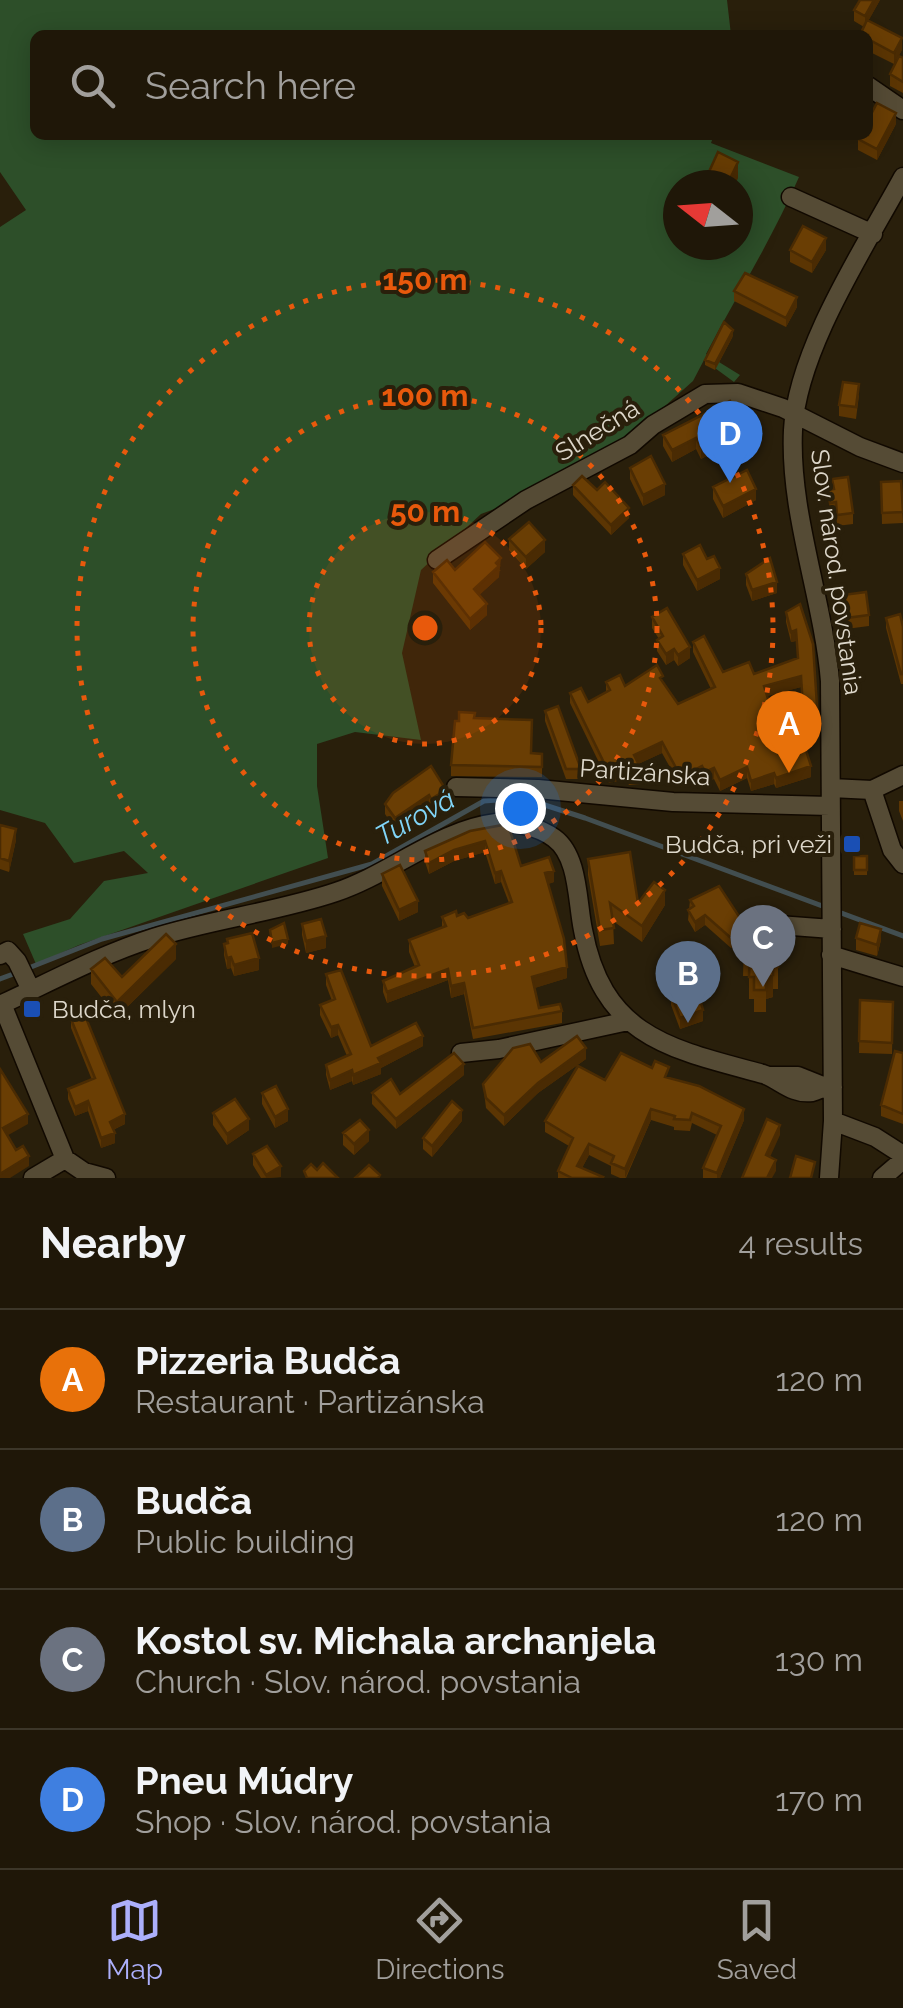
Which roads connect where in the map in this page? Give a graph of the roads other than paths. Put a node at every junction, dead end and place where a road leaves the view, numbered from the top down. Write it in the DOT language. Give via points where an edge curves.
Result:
graph roads {
  1 [pos="873,89"];
  2 [pos="903,110"];
  3 [pos="903,176"];
  4 [pos="791,197"];
  5 [pos="872,234"];
  6 [pos="795,414"];
  7 [pos="903,463"];
  8 [pos="437,560"];
  9 [pos="903,775"];
  10 [pos="456,788"];
  11 [pos="872,790"];
  12 [pos="831,797"];
  13 [pos="903,864"];
  14 [pos="754,923"];
  15 [pos="831,924"];
  16 [pos="6,953"];
  17 [pos="831,955"];
  18 [pos="903,977"];
  19 [pos="29,984"];
  20 [pos="1,1005"];
  21 [pos="628,1021"];
  22 [pos="461,1053"];
  23 [pos="828,1086"];
  24 [pos="833,1121"];
  25 [pos="903,1158"];
  26 [pos="65,1159"];
  27 [pos="834,1177"];
  28 [pos="33,1178"];
  29 [pos="106,1178"];
  30 [pos="882,1178"];
  1 -- 2 [label="street"];
  3 -- 5 [label="street, Slov. národ. povstania"];
  4 -- 5 [label="street"];
  5 -- 6 [label="street, Slov. národ. povstania" via="812,352"];
  6 -- 7 [label="street, Slnečná"];
  6 -- 8 [label="street, Slnečná" via="738,393 705,394"];
  6 -- 12 [label="street, Slov. národ. povstania" via="798,488 828,648"];
  9 -- 11 [label="street"];
  10 -- 12 [label="street, Partizánska" via="538,788 673,802"];
  11 -- 12 [label="street, Partizánska"];
  11 -- 13 [label="street"];
  12 -- 15 [label="street, Slov. národ. povstania"];
  14 -- 15 [label="street"];
  15 -- 17 [label="street, Slov. národ. povstania"];
  16 -- 19 [label="street"];
  17 -- 18 [label="street"];
  17 -- 23 [label="street, Slov. národ. povstania"];
  19 -- 20 [label="street"];
  19 -- 21 [label="street" via="154,938 335,893 467,830 507,823 542,832 564,850 590,966"];
  20 -- 26 [label="street"];
  21 -- 22 [label="street"];
  21 -- 23 [label="street" via="670,1048 770,1076 793,1089"];
  23 -- 24 [label="street, Slov. národ. povstania"];
  24 -- 25 [label="street" via="875,1137"];
  24 -- 27 [label="street, Slov. národ. povstania"];
  25 -- 30 [label="street"];
  26 -- 28 [label="street"];
  26 -- 29 [label="street"];
}
